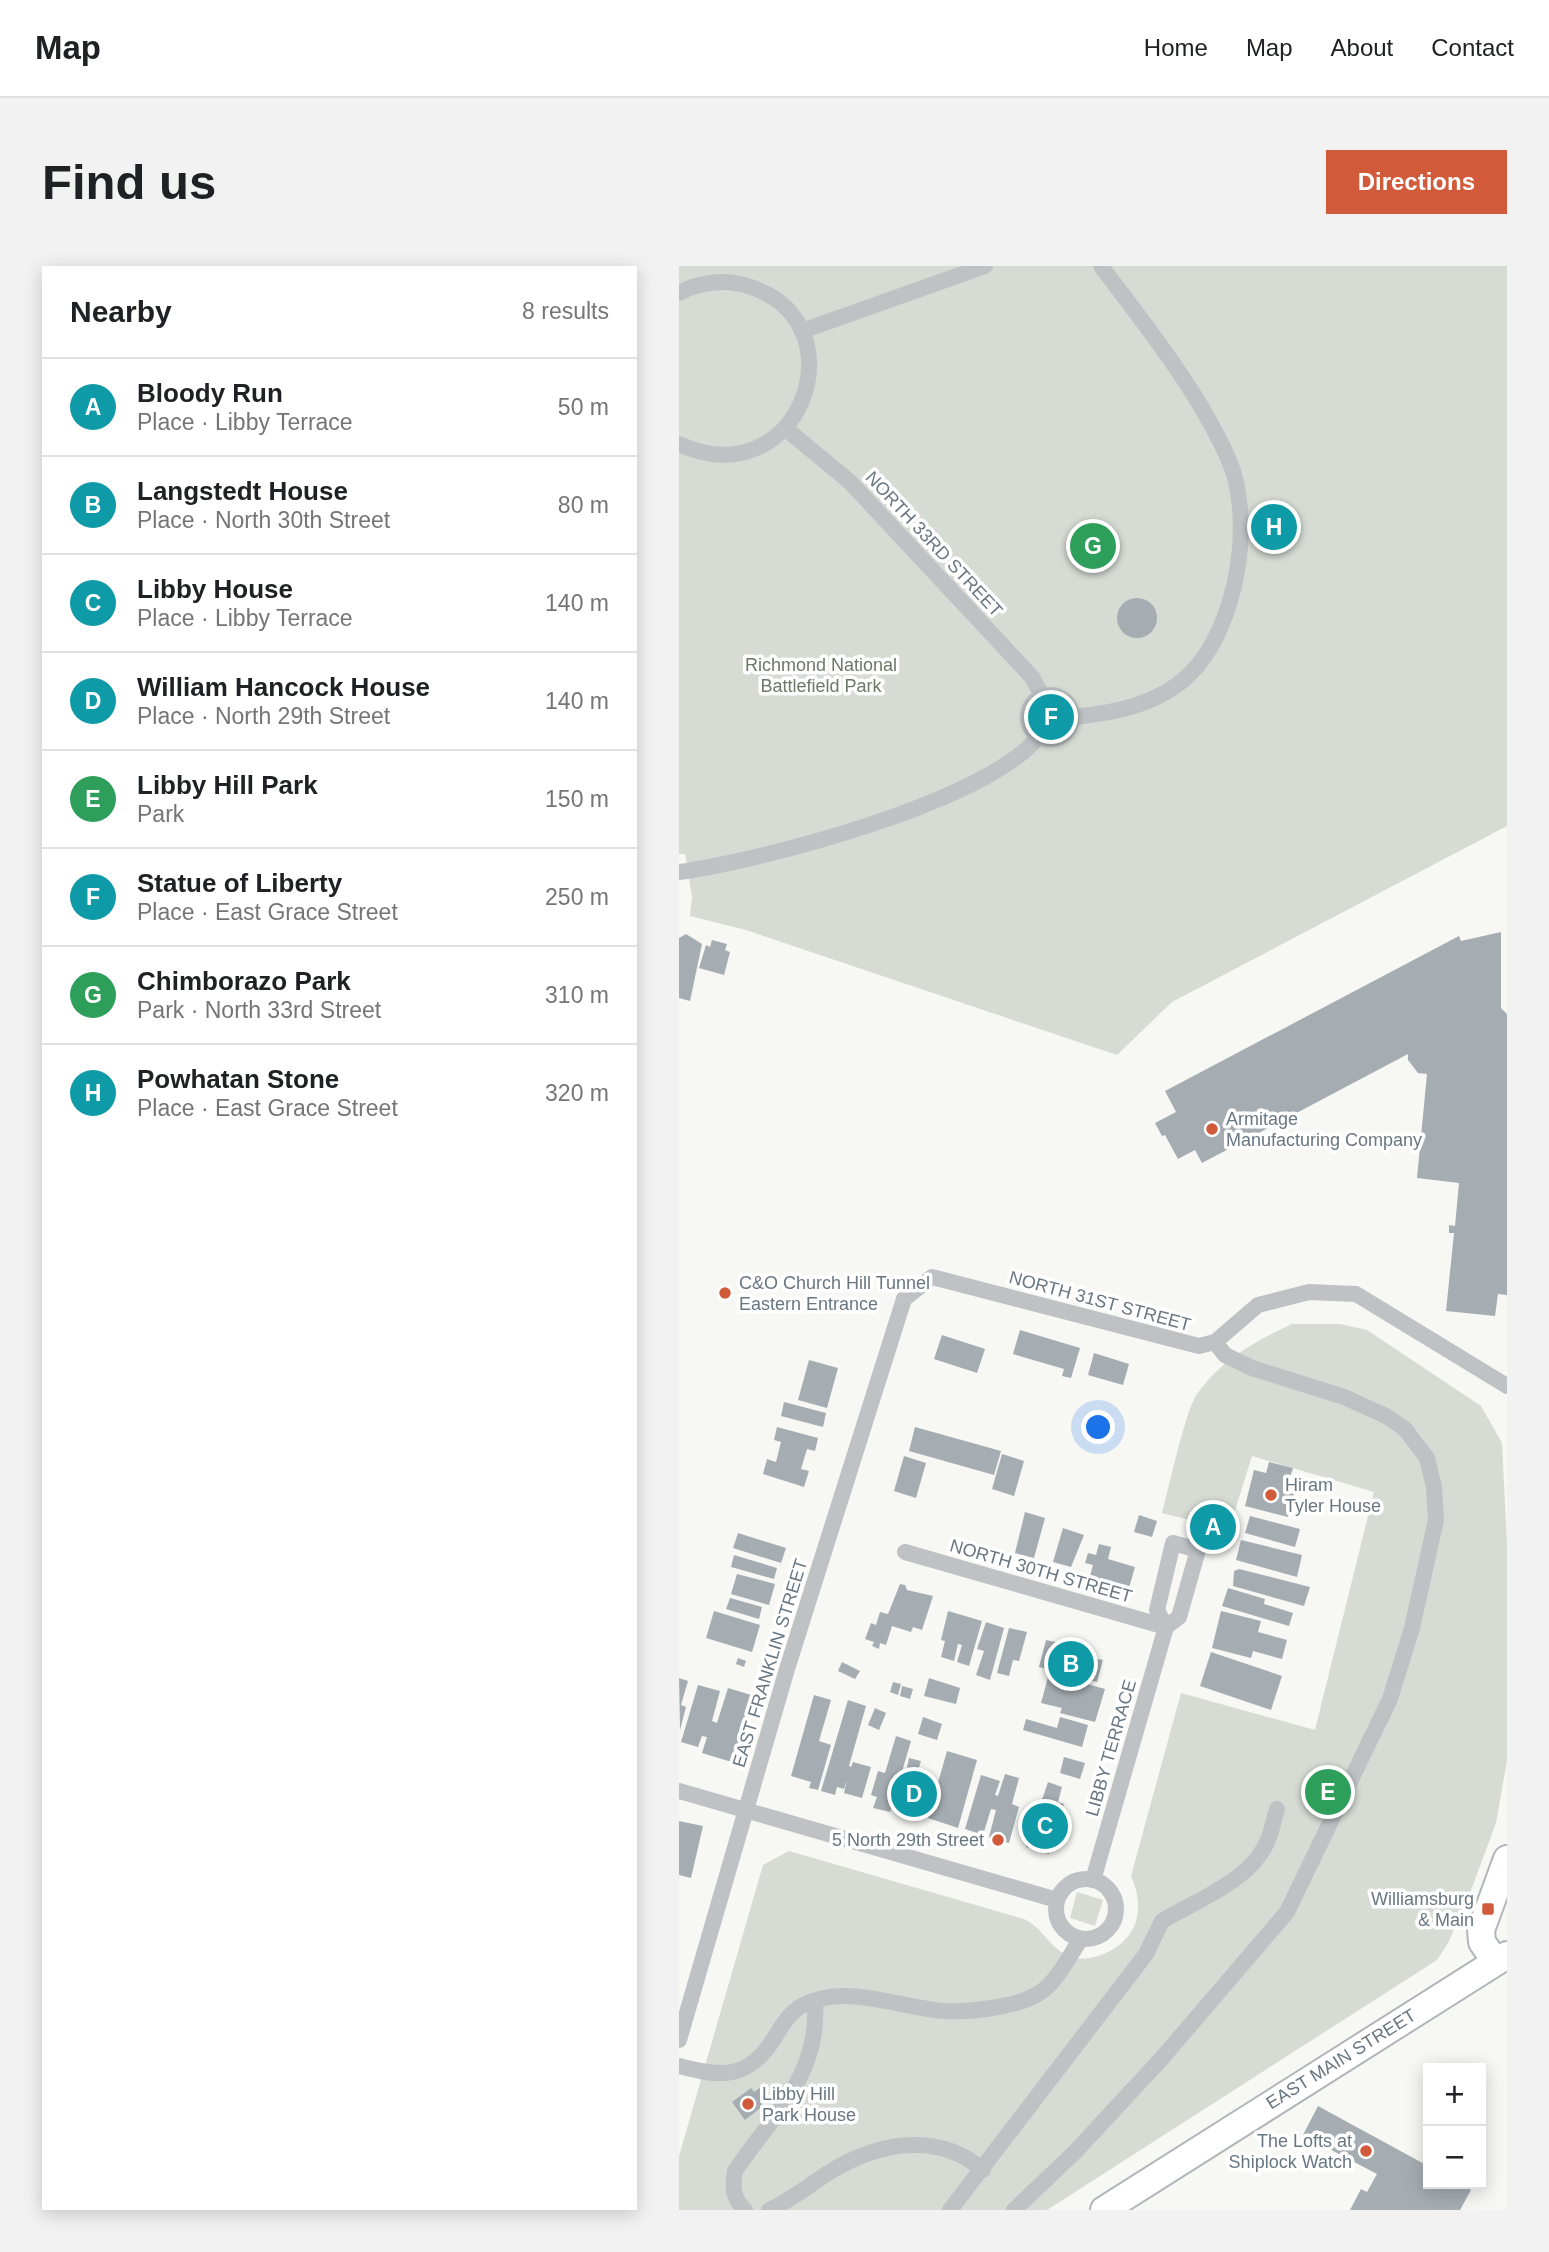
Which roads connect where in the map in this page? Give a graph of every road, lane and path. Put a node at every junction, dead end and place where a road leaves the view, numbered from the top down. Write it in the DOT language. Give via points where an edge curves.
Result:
graph roads {
  1 [pos="985,266"];
  2 [pos="1101,266"];
  3 [pos="680,290"];
  4 [pos="801,331"];
  5 [pos="786,429"];
  6 [pos="679,444"];
  7 [pos="1042,696"];
  8 [pos="1072,717"];
  9 [pos="1039,736"];
  10 [pos="679,872"];
  11 [pos="904,1298"];
  12 [pos="1215,1342"];
  13 [pos="1507,1386"];
  14 [pos="905,1552"];
  15 [pos="1166,1627"];
  16 [pos="679,1791"];
  17 [pos="1277,1809"];
  18 [pos="746,1811"];
  19 [pos="1507,1859"];
  20 [pos="1093,1880"];
  21 [pos="1057,1900"];
  22 [pos="1507,1937"];
  23 [pos="1081,1939"];
  24 [pos="1501,1958"];
  25 [pos="815,2002"];
  26 [pos="679,2040"];
  27 [pos="679,2066"];
  28 [pos="983,2170"];
  29 [pos="745,2210"];
  30 [pos="769,2210"];
  31 [pos="950,2210"];
  32 [pos="1014,2210"];
  33 [pos="1104,2210"];
  1 -- 4 [label="street"];
  2 -- 8 [label="street" via="1156,341 1228,458 1238,490 1241,547 1224,616 1190,674 1124,711"];
  3 -- 4 [label="street" via="709,282 737,282 764,291 786,308"];
  4 -- 5 [label="street" via="810,360 807,389"];
  5 -- 6 [label="street" via="768,443 724,456"];
  5 -- 7 [label="street, NORTH 33RD STREET" via="849,481 1032,677"];
  7 -- 8 [label="street" via="1063,698"];
  7 -- 9 [label="street" via="1028,712 1029,723"];
  8 -- 9 [label="street" via="1061,736"];
  9 -- 10 [label="street" via="1027,752 988,776 873,824"];
  11 -- 12 [label="street, NORTH 31ST STREET" via="932,1277 1199,1346"];
  11 -- 18 [label="street, EAST FRANKLIN STREET"];
  12 -- 13 [label="street" via="1258,1305 1309,1292 1356,1293"];
  12 -- 32 [label="street" via="1224,1355 1252,1368 1344,1397 1386,1416 1405,1429 1427,1458 1436,1520 1412,1628 1390,1699 1287,1912 1163,2057"];
  14 -- 15 [label="street, NORTH 30TH STREET"];
  15 -- 15 [label="street, LIBBY TERRACE" via="1179,1617 1198,1550 1173,1543 1157,1610"];
  15 -- 20 [label="street, LIBBY TERRACE"];
  16 -- 18 [label="street"];
  17 -- 28 [label="street" via="1268,1840 1250,1865 1156,1929 1146,1954"];
  18 -- 21 [label="street"];
  18 -- 26 [label="street, EAST FRANKLIN STREET"];
  19 -- 24 [label="main road" via="1481,1930 1482,1942"];
  20 -- 21 [label="street" via="1075,1881"];
  20 -- 23 [label="street" via="1109,1890 1116,1910 1101,1935"];
  21 -- 23 [label="street" via="1063,1929"];
  22 -- 24 [label="main road"];
  23 -- 25 [label="street" via="1050,1984 1013,2004 947,2011 844,1995"];
  24 -- 33 [label="main road, EAST MAIN STREET"];
  25 -- 27 [label="street" via="802,2005 786,2019 753,2064 726,2075"];
  25 -- 29 [label="street" via="815,2038 797,2086 735,2171 736,2200"];
  28 -- 30 [label="street" via="966,2155 931,2145 894,2146 861,2156"];
  28 -- 31 [label="street"];
}
